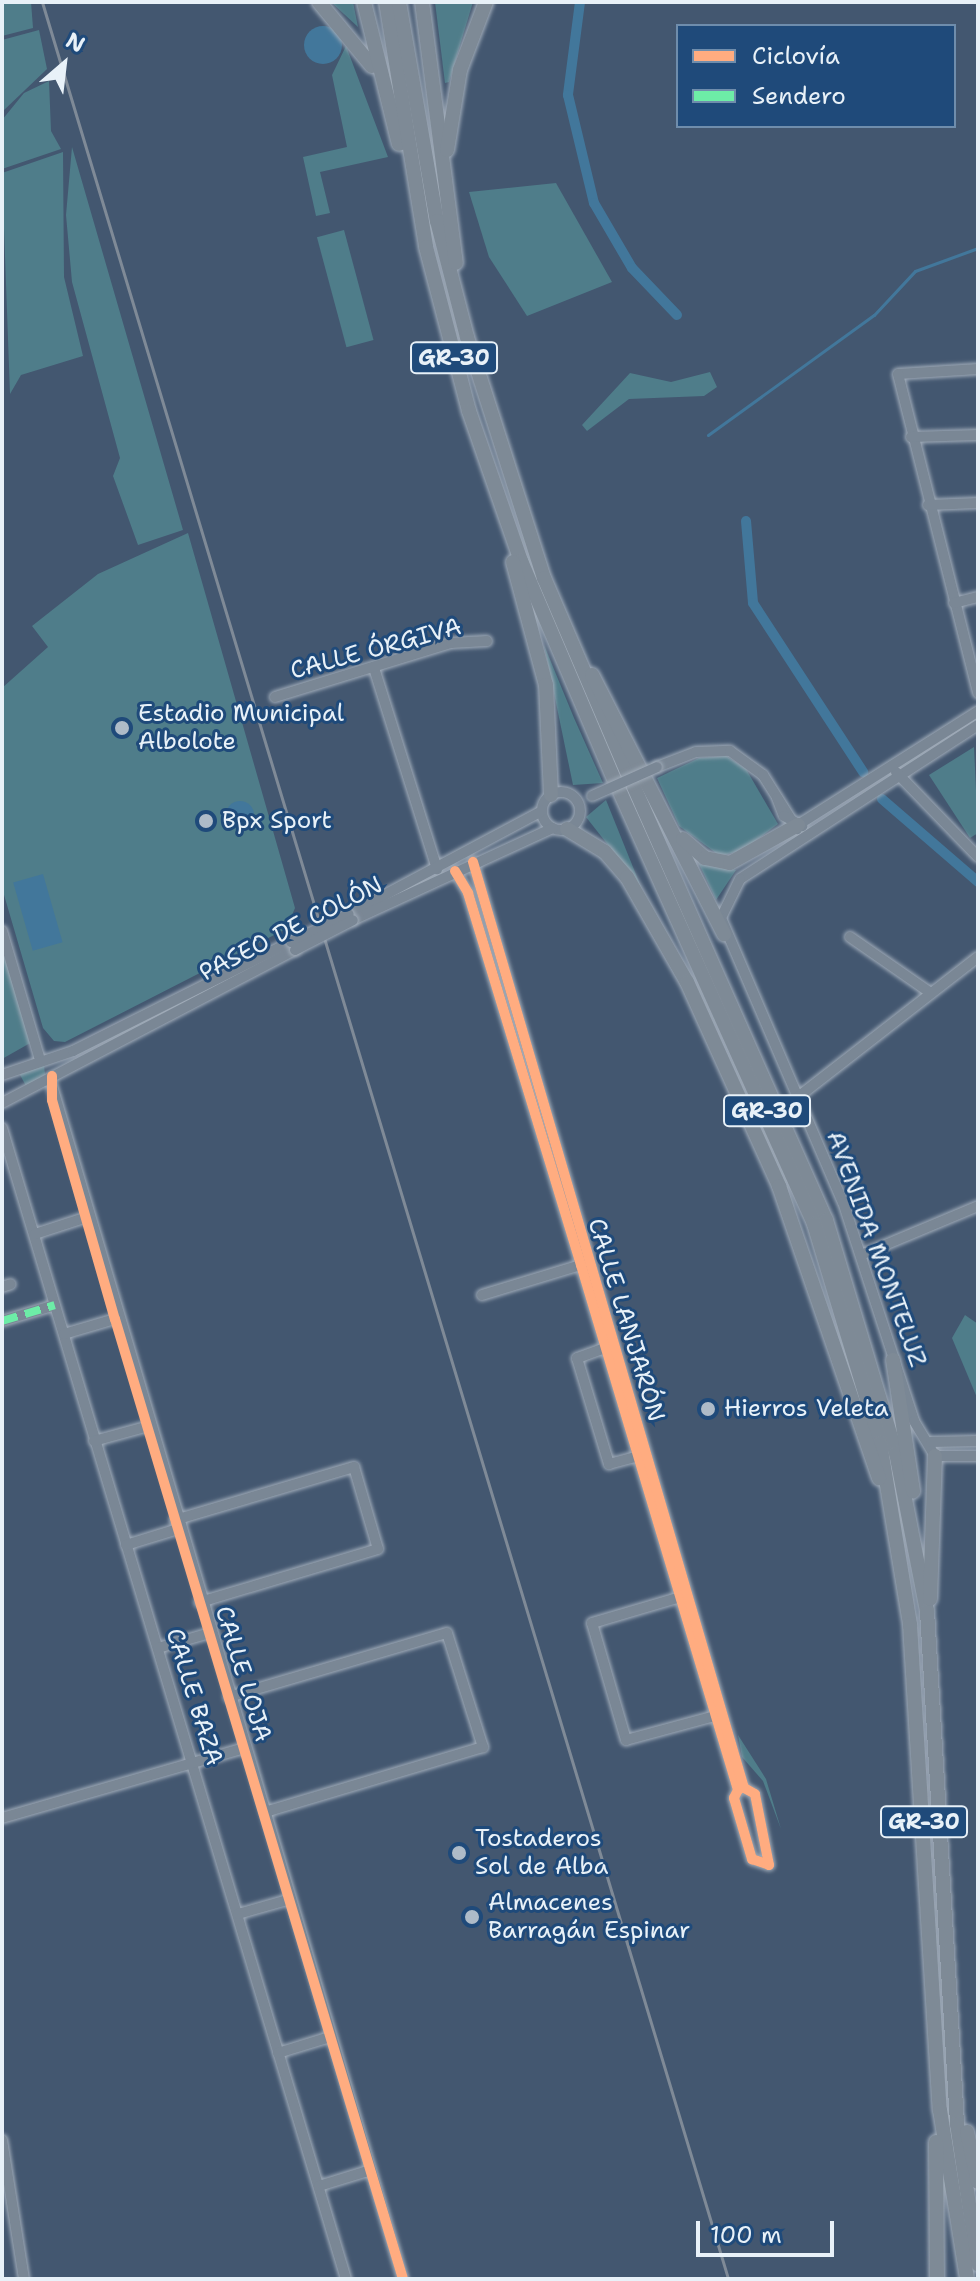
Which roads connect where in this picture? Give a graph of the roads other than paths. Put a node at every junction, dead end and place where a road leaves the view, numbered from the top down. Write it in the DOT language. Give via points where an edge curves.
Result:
graph roads {
  1 [pos="319,2"];
  2 [pos="364,2"];
  3 [pos="386,2"];
  4 [pos="399,2"];
  5 [pos="422,2"];
  6 [pos="486,2"];
  7 [pos="384,91"];
  8 [pos="444,167"];
  9 [pos="417,197"];
  10 [pos="455,293"];
  11 [pos="978,369"];
  12 [pos="978,435"];
  13 [pos="911,437"];
  14 [pos="978,503"];
  15 [pos="928,505"];
  16 [pos="505,515"];
  17 [pos="544,578"];
  18 [pos="978,597"];
  19 [pos="954,603"];
  20 [pos="487,641"];
  21 [pos="374,668"];
  22 [pos="978,693"];
  23 [pos="275,697"];
  24 [pos="978,711"];
  25 [pos="978,725"];
  26 [pos="892,765"];
  27 [pos="899,775"];
  28 [pos="624,783"];
  29 [pos="775,792"];
  30 [pos="551,795"];
  31 [pos="579,803"];
  32 [pos="542,811"];
  33 [pos="784,816"];
  34 [pos="798,825"];
  35 [pos="815,828"];
  36 [pos="560,829"];
  37 [pos="677,833"];
  38 [pos="783,841"];
  39 [pos="978,857"];
  40 [pos="473,862"];
  41 [pos="437,869"];
  42 [pos="455,871"];
  43 [pos="351,917"];
  44 [pos="2,931"];
  45 [pos="724,934"];
  46 [pos="850,937"];
  47 [pos="293,946"];
  48 [pos="978,957"];
  49 [pos="931,993"];
  50 [pos="42,1057"];
  51 [pos="2,1075"];
  52 [pos="51,1078"];
  53 [pos="798,1097"];
  54 [pos="2,1103"];
  55 [pos="2,1128"];
  56 [pos="978,1206"];
  57 [pos="87,1217"];
  58 [pos="35,1234"];
  59 [pos="861,1255"];
  60 [pos="581,1265"];
  61 [pos="482,1295"];
  62 [pos="55,1305"];
  63 [pos="115,1319"];
  64 [pos="2,1321"];
  65 [pos="64,1334"];
  66 [pos="605,1348"];
  67 [pos="893,1360"];
  68 [pos="149,1426"];
  69 [pos="94,1441"];
  70 [pos="978,1441"];
  71 [pos="933,1449"];
  72 [pos="638,1456"];
  73 [pos="978,1456"];
  74 [pos="177,1525"];
  75 [pos="898,1534"];
  76 [pos="126,1545"];
  77 [pos="918,1559"];
  78 [pos="684,1596"];
  79 [pos="200,1602"];
  80 [pos="927,1611"];
  81 [pos="210,1633"];
  82 [pos="158,1648"];
  83 [pos="229,1697"];
  84 [pos="715,1716"];
  85 [pos="244,1748"];
  86 [pos="194,1764"];
  87 [pos="741,1789"];
  88 [pos="265,1812"];
  89 [pos="2,1818"];
  90 [pos="291,1899"];
  91 [pos="238,1914"];
  92 [pos="949,2002"];
  93 [pos="330,2037"];
  94 [pos="278,2053"];
  95 [pos="940,2110"];
  96 [pos="2,2140"];
  97 [pos="371,2170"];
  98 [pos="978,2182"];
  99 [pos="319,2186"];
  100 [pos="978,2264"];
  101 [pos="24,2279"];
  102 [pos="346,2279"];
  103 [pos="403,2279"];
  104 [pos="937,2279"];
  105 [pos="967,2279"];
  1 -- 7 [label="highway" via="356,39"];
  2 -- 7 [label="highway"];
  3 -- 9 [label="highway, GR-30"];
  4 -- 10 [label="highway, GR-30"];
  5 -- 8 [label="highway"];
  6 -- 8 [label="highway" via="460,70"];
  7 -- 9 [label="highway"];
  8 -- 10 [label="highway"];
  9 -- 16 [label="highway, GR-30" via="445,323"];
  10 -- 17 [label="highway, GR-30"];
  11 -- 13 [label="street" via="898,374"];
  12 -- 13 [label="street"];
  13 -- 15 [label="street"];
  14 -- 15 [label="street"];
  15 -- 19 [label="street"];
  16 -- 28 [label="highway, GR-30"];
  16 -- 30 [label="highway" via="546,685"];
  17 -- 28 [label="highway, GR-30"];
  17 -- 37 [label="highway"];
  18 -- 19 [label="street"];
  19 -- 22 [label="street"];
  20 -- 21 [label="street, CALLE ÓRGIVA" via="451,643"];
  21 -- 23 [label="street, CALLE ÓRGIVA"];
  21 -- 41 [label="street"];
  24 -- 26 [label="street"];
  25 -- 27 [label="street"];
  26 -- 27 [label="street"];
  26 -- 34 [label="street"];
  27 -- 35 [label="street"];
  27 -- 39 [label="street"];
  28 -- 75 [label="highway, GR-30" via="814,1224 868,1393"];
  28 -- 77 [label="highway, GR-30" via="844,1267"];
  29 -- 31 [label="street, bridge" via="748,760 730,751 696,752"];
  29 -- 33 [label="street"];
  29 -- 34 [label="street"];
  30 -- 31 [label="street" via="564,792"];
  30 -- 32 [label="street"];
  31 -- 36 [label="street" via="577,822"];
  32 -- 36 [label="street"];
  32 -- 41 [label="street, PASEO DE COLÓN"];
  33 -- 34 [label="street"];
  33 -- 38 [label="highway"];
  34 -- 35 [label="street"];
  34 -- 38 [label="highway"];
  35 -- 38 [label="street"];
  36 -- 40 [label="street, PASEO DE COLÓN"];
  36 -- 75 [label="highway" via="605,852 627,877 687,982 779,1186"];
  37 -- 38 [label="highway" via="705,858 730,863"];
  37 -- 45 [label="highway"];
  38 -- 45 [label="street" via="728,894"];
  40 -- 42 [label="street, PASEO DE COLÓN"];
  40 -- 78 [label="street, CALLE LANJARÓN"];
  41 -- 43 [label="street, PASEO DE COLÓN"];
  42 -- 43 [label="street, PASEO DE COLÓN"];
  42 -- 60 [label="street, CALLE LANJARÓN" via="468,893"];
  43 -- 47 [label="street, PASEO DE COLÓN, bridge"];
  44 -- 50 [label="street, CALLE LOJA"];
  45 -- 53 [label="street, AVENIDA MONTELUZ"];
  46 -- 49 [label="street"];
  47 -- 50 [label="street, PASEO DE COLÓN"];
  47 -- 52 [label="street, PASEO DE COLÓN"];
  48 -- 49 [label="street"];
  49 -- 53 [label="street"];
  50 -- 51 [label="street, PASEO DE COLÓN"];
  50 -- 52 [label="street, CALLE LOJA"];
  52 -- 54 [label="street, PASEO DE COLÓN"];
  52 -- 57 [label="street, CALLE LOJA"];
  53 -- 59 [label="street, AVENIDA MONTELUZ"];
  55 -- 58 [label="street, CALLE BAZA"];
  56 -- 59 [label="street"];
  57 -- 58 [label="street"];
  57 -- 63 [label="street, CALLE LOJA"];
  58 -- 62 [label="street, CALLE BAZA"];
  59 -- 67 [label="street, AVENIDA MONTELUZ"];
  60 -- 61 [label="street"];
  60 -- 66 [label="street, CALLE LANJARÓN"];
  62 -- 64 [label="street"];
  62 -- 65 [label="street, CALLE BAZA"];
  63 -- 65 [label="street"];
  63 -- 68 [label="street, CALLE LOJA"];
  65 -- 69 [label="street, CALLE BAZA"];
  66 -- 72 [label="street, CALLE LANJARÓN"];
  66 -- 72 [label="street, CALLE LANJARÓN" via="577,1358 609,1464"];
  67 -- 71 [label="street, AVENIDA MONTELUZ" via="914,1421"];
  67 -- 77 [label="highway"];
  68 -- 69 [label="street"];
  68 -- 74 [label="street, CALLE LOJA"];
  69 -- 76 [label="street, CALLE BAZA"];
  70 -- 71 [label="street"];
  71 -- 73 [label="street"];
  71 -- 80 [label="highway"];
  72 -- 78 [label="street, CALLE LANJARÓN"];
  74 -- 76 [label="street"];
  74 -- 79 [label="street, CALLE LOJA"];
  74 -- 79 [label="street" via="354,1467 378,1549"];
  75 -- 95 [label="highway, GR-30" via="919,1731"];
  76 -- 82 [label="street, CALLE BAZA"];
  77 -- 80 [label="highway, GR-30"];
  78 -- 84 [label="street, CALLE LANJARÓN"];
  78 -- 84 [label="street" via="592,1623 626,1740"];
  78 -- 87 [label="street, CALLE LANJARÓN"];
  79 -- 81 [label="street, CALLE LOJA"];
  80 -- 92 [label="highway, GR-30"];
  81 -- 82 [label="street"];
  81 -- 83 [label="street, CALLE LOJA"];
  82 -- 86 [label="street, CALLE BAZA"];
  83 -- 85 [label="street, CALLE LOJA"];
  83 -- 88 [label="street" via="447,1633 479,1733 483,1747"];
  84 -- 87 [label="street, CALLE LANJARÓN"];
  85 -- 86 [label="street"];
  85 -- 88 [label="street, CALLE LOJA"];
  86 -- 89 [label="street"];
  86 -- 91 [label="street, CALLE BAZA"];
  87 -- 87 [label="street, CALLE LANJARÓN" via="734,1798 752,1859 769,1865 755,1794"];
  88 -- 90 [label="street, CALLE LOJA"];
  90 -- 91 [label="street"];
  90 -- 93 [label="street, CALLE LOJA"];
  91 -- 94 [label="street, CALLE BAZA"];
  92 -- 98 [label="highway"];
  92 -- 100 [label="highway, GR-30" via="957,2124"];
  93 -- 94 [label="street"];
  93 -- 97 [label="street, CALLE LOJA"];
  94 -- 99 [label="street, CALLE BAZA"];
  95 -- 104 [label="highway"];
  95 -- 105 [label="highway, GR-30"];
  96 -- 101 [label="street"];
  97 -- 99 [label="street"];
  97 -- 103 [label="street, CALLE LOJA"];
  99 -- 102 [label="street, CALLE BAZA"];
}
